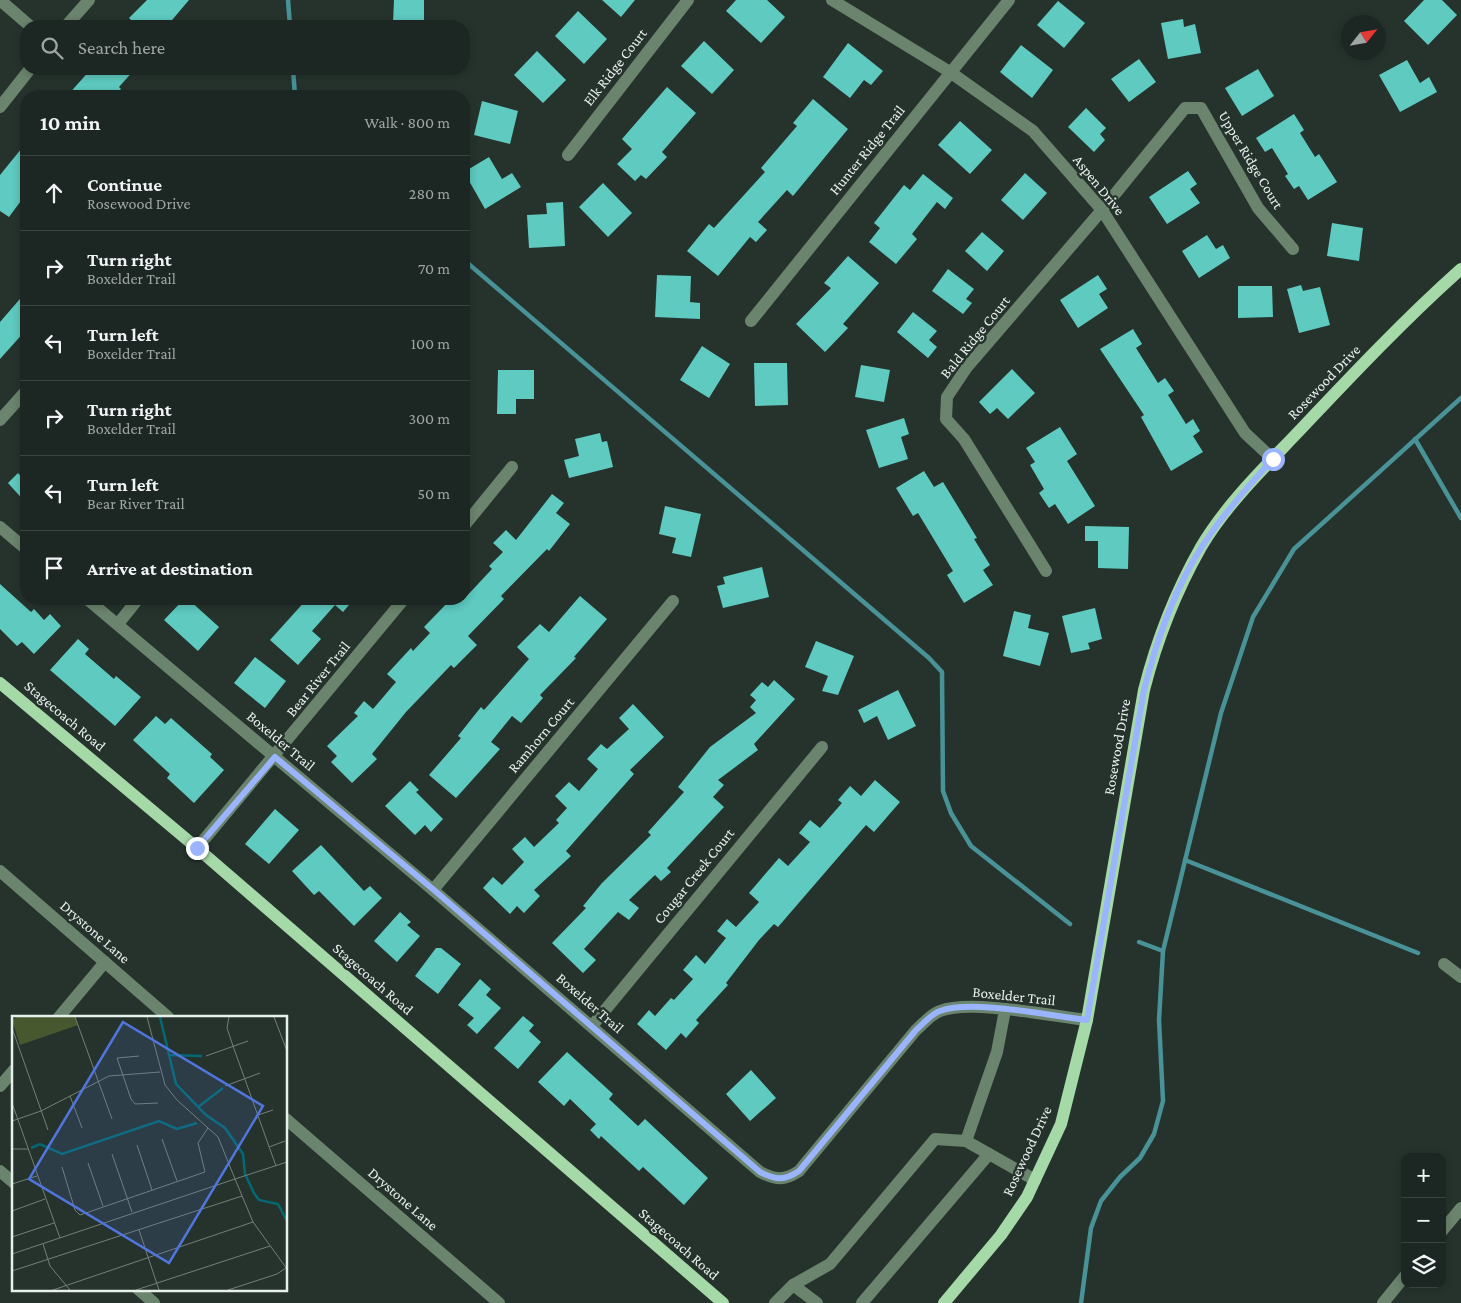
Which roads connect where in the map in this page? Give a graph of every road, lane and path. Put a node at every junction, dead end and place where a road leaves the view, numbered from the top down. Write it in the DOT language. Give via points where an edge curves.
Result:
graph roads {
  1 [pos="0,0"];
  2 [pos="89,0"];
  3 [pos="688,0"];
  4 [pos="832,0"];
  5 [pos="1009,0"];
  6 [pos="23,20"];
  7 [pos="71,20"];
  8 [pos="950,72"];
  9 [pos="25,75"];
  10 [pos="0,107"];
  11 [pos="568,155"];
  12 [pos="1102,210"];
  13 [pos="1293,249"];
  14 [pos="1461,269"];
  15 [pos="751,321"];
  16 [pos="20,398"];
  17 [pos="0,420"];
  18 [pos="1273,459"];
  19 [pos="512,467"];
  20 [pos="470,519"];
  21 [pos="0,527"];
  22 [pos="20,544"];
  23 [pos="1046,571"];
  24 [pos="673,601"];
  25 [pos="94,605"];
  26 [pos="133,605"];
  27 [pos="399,605"];
  28 [pos="118,624"];
  29 [pos="0,683"];
  30 [pos="822,747"];
  31 [pos="275,757"];
  32 [pos="197,848"];
  33 [pos="0,871"];
  34 [pos="434,890"];
  35 [pos="105,962"];
  36 [pos="1444,964"];
  37 [pos="1461,977"];
  38 [pos="1005,1010"];
  39 [pos="60,1016"];
  40 [pos="167,1016"];
  41 [pos="1087,1020"];
  42 [pos="592,1026"];
  43 [pos="12,1072"];
  44 [pos="0,1086"];
  45 [pos="288,1121"];
  46 [pos="966,1141"];
  47 [pos="989,1154"];
  48 [pos="0,1171"];
  49 [pos="1035,1180"];
  50 [pos="12,1181"];
  51 [pos="1461,1208"];
  52 [pos="1446,1226"];
  53 [pos="1401,1281"];
  54 [pos="793,1285"];
  55 [pos="139,1290"];
  56 [pos="154,1303"];
  57 [pos="499,1303"];
  58 [pos="722,1303"];
  59 [pos="775,1303"];
  60 [pos="817,1303"];
  61 [pos="862,1303"];
  62 [pos="944,1303"];
  63 [pos="1383,1303"];
  1 -- 6 [label="street"];
  2 -- 7 [label="street"];
  3 -- 11 [label="street, Elk Ridge Court"];
  4 -- 8 [label="street, Aspen Drive"];
  5 -- 8 [label="street, Hunter Ridge Trail"];
  8 -- 12 [label="street, Aspen Drive" via="1033,131"];
  8 -- 15 [label="street, Hunter Ridge Trail"];
  9 -- 10 [label="street"];
  12 -- 13 [label="street, Upper Ridge Court" via="1185,108 1201,108 1258,208"];
  12 -- 18 [label="street, Aspen Drive" via="1245,433"];
  12 -- 23 [label="street, Bald Ridge Court" via="968,367 947,398 946,419 964,439"];
  14 -- 18 [label="main road, Rosewood Drive" via="1353,373"];
  16 -- 17 [label="street"];
  18 -- 41 [label="main road, Rosewood Drive" via="1237,498 1202,546 1175,596 1156,642 1144,690"];
  19 -- 20 [label="street"];
  21 -- 22 [label="street"];
  24 -- 34 [label="street, Ramhorn Court"];
  25 -- 28 [label="street, Boxelder Trail"];
  26 -- 28 [label="street"];
  27 -- 31 [label="street, Bear River Trail"];
  28 -- 31 [label="street, Boxelder Trail"];
  29 -- 32 [label="main road, Stagecoach Road"];
  30 -- 42 [label="street, Cougar Creek Court"];
  31 -- 32 [label="street, Bear River Trail"];
  31 -- 34 [label="street, Boxelder Trail"];
  32 -- 58 [label="main road, Stagecoach Road"];
  33 -- 35 [label="street, Drystone Lane"];
  34 -- 42 [label="street, Boxelder Trail"];
  35 -- 39 [label="street"];
  35 -- 40 [label="street, Drystone Lane"];
  36 -- 37 [label="street"];
  38 -- 41 [label="street, Boxelder Trail"];
  38 -- 42 [label="street, Boxelder Trail" via="958,1006 938,1011 916,1030 799,1171 788,1178 773,1179 760,1172"];
  38 -- 46 [label="street" via="997,1052"];
  41 -- 49 [label="main road, Rosewood Drive" via="1061,1124"];
  43 -- 44 [label="street"];
  45 -- 57 [label="street, Drystone Lane"];
  46 -- 47 [label="street"];
  46 -- 54 [label="street" via="935,1139 830,1264"];
  47 -- 49 [label="street"];
  47 -- 61 [label="street"];
  48 -- 50 [label="street"];
  49 -- 62 [label="main road, Rosewood Drive" via="1001,1235"];
  51 -- 52 [label="street"];
  53 -- 63 [label="street"];
  54 -- 59 [label="street"];
  54 -- 60 [label="street"];
  55 -- 56 [label="street"];
}
